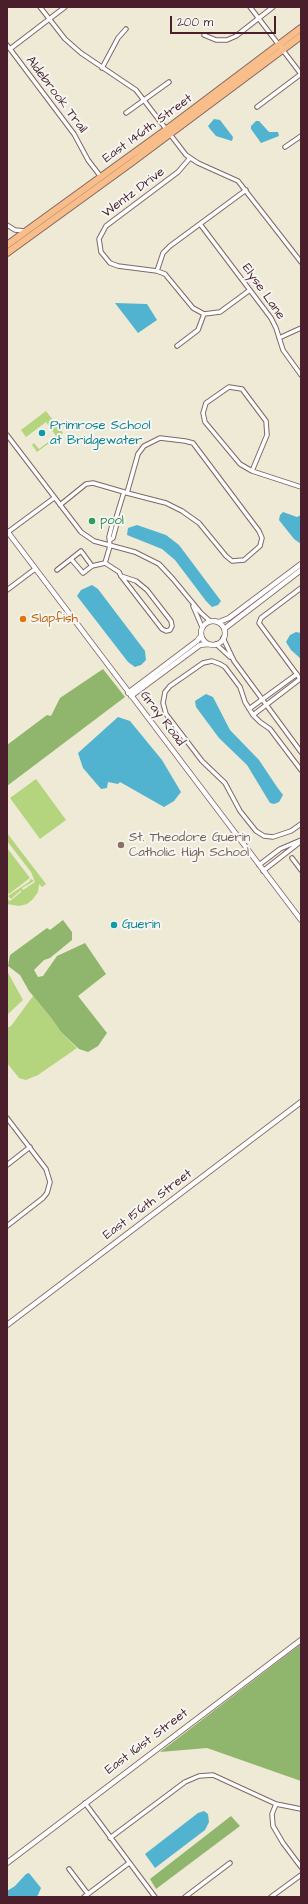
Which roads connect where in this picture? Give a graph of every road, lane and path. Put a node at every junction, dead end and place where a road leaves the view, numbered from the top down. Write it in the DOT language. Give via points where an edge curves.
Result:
graph roads {
  1 [pos="40,7"];
  2 [pos="65,7"];
  3 [pos="250,7"];
  4 [pos="273,7"];
  5 [pos="259,18"];
  6 [pos="49,19"];
  7 [pos="301,28"];
  8 [pos="126,29"];
  9 [pos="204,34"];
  10 [pos="301,36"];
  11 [pos="7,45"];
  12 [pos="280,47"];
  13 [pos="10,49"];
  14 [pos="102,68"];
  15 [pos="301,74"];
  16 [pos="169,82"];
  17 [pos="145,100"];
  18 [pos="257,107"];
  19 [pos="126,113"];
  20 [pos="168,132"];
  21 [pos="301,136"];
  22 [pos="285,147"];
  23 [pos="190,158"];
  24 [pos="101,177"];
  25 [pos="246,190"];
  26 [pos="200,224"];
  27 [pos="7,225"];
  28 [pos="15,230"];
  29 [pos="27,231"];
  30 [pos="18,238"];
  31 [pos="7,245"];
  32 [pos="7,253"];
  33 [pos="301,262"];
  34 [pos="157,270"];
  35 [pos="250,290"];
  36 [pos="204,314"];
  37 [pos="301,328"];
  38 [pos="279,338"];
  39 [pos="177,346"];
  40 [pos="301,375"];
  41 [pos="7,434"];
  42 [pos="252,470"];
  43 [pos="301,480"];
  44 [pos="300,487"];
  45 [pos="126,492"];
  46 [pos="54,498"];
  47 [pos="60,505"];
  48 [pos="7,531"];
  49 [pos="110,546"];
  50 [pos="71,559"];
  51 [pos="105,563"];
  52 [pos="301,564"];
  53 [pos="92,566"];
  54 [pos="35,569"];
  55 [pos="57,570"];
  56 [pos="301,570"];
  57 [pos="121,576"];
  58 [pos="301,588"];
  59 [pos="7,590"];
  60 [pos="192,603"];
  61 [pos="210,621"];
  62 [pos="218,622"];
  63 [pos="202,627"];
  64 [pos="224,629"];
  65 [pos="201,636"];
  66 [pos="223,638"];
  67 [pos="208,644"];
  68 [pos="216,644"];
  69 [pos="234,661"];
  70 [pos="296,674"];
  71 [pos="301,680"];
  72 [pos="129,694"];
  73 [pos="262,700"];
  74 [pos="266,705"];
  75 [pos="249,709"];
  76 [pos="253,715"];
  77 [pos="301,752"];
  78 [pos="301,770"];
  79 [pos="301,824"];
  80 [pos="301,841"];
  81 [pos="292,858"];
  82 [pos="259,865"];
  83 [pos="301,870"];
  84 [pos="264,871"];
  85 [pos="301,920"];
  86 [pos="301,1102"];
  87 [pos="7,1118"];
  88 [pos="30,1147"];
  89 [pos="7,1164"];
  90 [pos="7,1226"];
  91 [pos="7,1325"];
  92 [pos="301,1640"];
  93 [pos="85,1803"];
  94 [pos="276,1804"];
  95 [pos="301,1809"];
  96 [pos="110,1838"];
  97 [pos="7,1863"];
  98 [pos="129,1863"];
  99 [pos="230,1863"];
  100 [pos="301,1867"];
  101 [pos="69,1869"];
  102 [pos="301,1875"];
  103 [pos="88,1894"];
  104 [pos="84,1897"];
  105 [pos="155,1897"];
  106 [pos="185,1897"];
  107 [pos="271,1897"];
  1 -- 6 [label="street"];
  2 -- 6 [label="street"];
  3 -- 5 [label="street"];
  4 -- 5 [label="street"];
  5 -- 9 [label="street" via="227,40 216,40"];
  5 -- 12 [label="street"];
  6 -- 13 [label="street"];
  6 -- 14 [label="street" via="71,44"];
  7 -- 12 [label="main road, East 146th Street"];
  8 -- 14 [label="street" via="118,38"];
  10 -- 12 [label="main road, East 146th Street"];
  11 -- 13 [label="street, Aldebrook Trail"];
  12 -- 15 [label="street"];
  12 -- 20 [label="main road, East 146th Street"];
  13 -- 24 [label="street, Aldebrook Trail" via="74,134"];
  14 -- 17 [label="street" via="127,83"];
  15 -- 18 [label="street"];
  16 -- 17 [label="street"];
  17 -- 19 [label="street"];
  17 -- 20 [label="street"];
  20 -- 23 [label="street"];
  20 -- 24 [label="main road, East 146th Street"];
  20 -- 32 [label="main road, East 146th Street"];
  21 -- 22 [label="street"];
  23 -- 25 [label="street" via="233,178"];
  23 -- 34 [label="street, Wentz Drive" via="178,172 106,226 100,234 99,248 113,265"];
  24 -- 29 [label="main road, East 146th Street"];
  25 -- 26 [label="street"];
  25 -- 33 [label="street"];
  26 -- 34 [label="street" via="166,250"];
  26 -- 35 [label="street, Elyse Lane"];
  27 -- 28 [label="street"];
  28 -- 29 [label="street"];
  28 -- 30 [label="street"];
  29 -- 30 [label="main road, East 146th Street"];
  30 -- 31 [label="main road, East 146th Street"];
  34 -- 36 [label="street" via="167,276 193,308"];
  35 -- 36 [label="street" via="220,312"];
  35 -- 38 [label="street, Elyse Lane" via="273,320"];
  36 -- 39 [label="street" via="198,330"];
  37 -- 38 [label="street"];
  38 -- 40 [label="street, Elyse Lane" via="285,354"];
  41 -- 46 [label="street"];
  42 -- 42 [label="street" via="232,457 203,417 206,403 229,387 242,389 266,421 266,435"];
  42 -- 44 [label="street"];
  43 -- 44 [label="street"];
  45 -- 45 [label="street" via="138,454 144,446 160,438 193,443 259,530 262,538 258,548 244,560 232,561 199,523 182,510"];
  45 -- 47 [label="street" via="90,483"];
  45 -- 49 [label="street" via="116,518"];
  46 -- 47 [label="street"];
  46 -- 48 [label="street"];
  47 -- 49 [label="street" via="85,535"];
  48 -- 54 [label="street, Gray Road"];
  49 -- 51 [label="street"];
  49 -- 60 [label="street" via="135,552 158,564"];
  50 -- 53 [label="street" via="83,572"];
  50 -- 53 [label="street" via="81,551"];
  50 -- 55 [label="street"];
  51 -- 53 [label="street"];
  51 -- 57 [label="street" via="116,569"];
  52 -- 62 [label="street" via="228,618"];
  54 -- 59 [label="street"];
  54 -- 72 [label="street, Gray Road"];
  56 -- 64 [label="street"];
  57 -- 57 [label="street" via="162,629 170,630 171,621 147,590 136,581"];
  58 -- 70 [label="street" via="261,618 259,623"];
  60 -- 61 [label="street"];
  60 -- 63 [label="street"];
  61 -- 62 [label="street"];
  61 -- 63 [label="street"];
  62 -- 64 [label="street"];
  63 -- 65 [label="street"];
  64 -- 66 [label="street"];
  65 -- 67 [label="street"];
  65 -- 72 [label="street"];
  66 -- 68 [label="street"];
  66 -- 69 [label="street"];
  67 -- 68 [label="street"];
  67 -- 72 [label="street" via="200,645"];
  68 -- 69 [label="street"];
  69 -- 73 [label="street"];
  70 -- 71 [label="street"];
  70 -- 73 [label="street"];
  71 -- 74 [label="street"];
  72 -- 82 [label="street, Gray Road"];
  73 -- 74 [label="street"];
  73 -- 75 [label="street"];
  74 -- 76 [label="street"];
  74 -- 77 [label="street"];
  75 -- 76 [label="street"];
  75 -- 79 [label="street" via="240,687 225,667 212,661 203,663 184,676 165,692 162,703 165,711 202,761 225,783 240,811 254,829 264,836 273,837"];
  76 -- 78 [label="street" via="270,729"];
  80 -- 82 [label="street" via="280,849"];
  80 -- 84 [label="street"];
  81 -- 83 [label="street"];
  82 -- 84 [label="street, Gray Road"];
  84 -- 85 [label="street, Gray Road"];
  86 -- 91 [label="street, East 156th Street"];
  87 -- 88 [label="street"];
  88 -- 89 [label="street"];
  88 -- 90 [label="street" via="50,1179 47,1193"];
  92 -- 93 [label="street, East 161st Street"];
  93 -- 96 [label="street"];
  93 -- 97 [label="street, East 161st Street"];
  94 -- 95 [label="street"];
  94 -- 96 [label="street" via="213,1775 199,1776 185,1782"];
  94 -- 100 [label="street" via="272,1814 273,1826"];
  96 -- 98 [label="street"];
  98 -- 103 [label="street"];
  98 -- 105 [label="street"];
  99 -- 106 [label="street"];
  101 -- 103 [label="street"];
  102 -- 107 [label="street"];
  103 -- 104 [label="street"];
}
